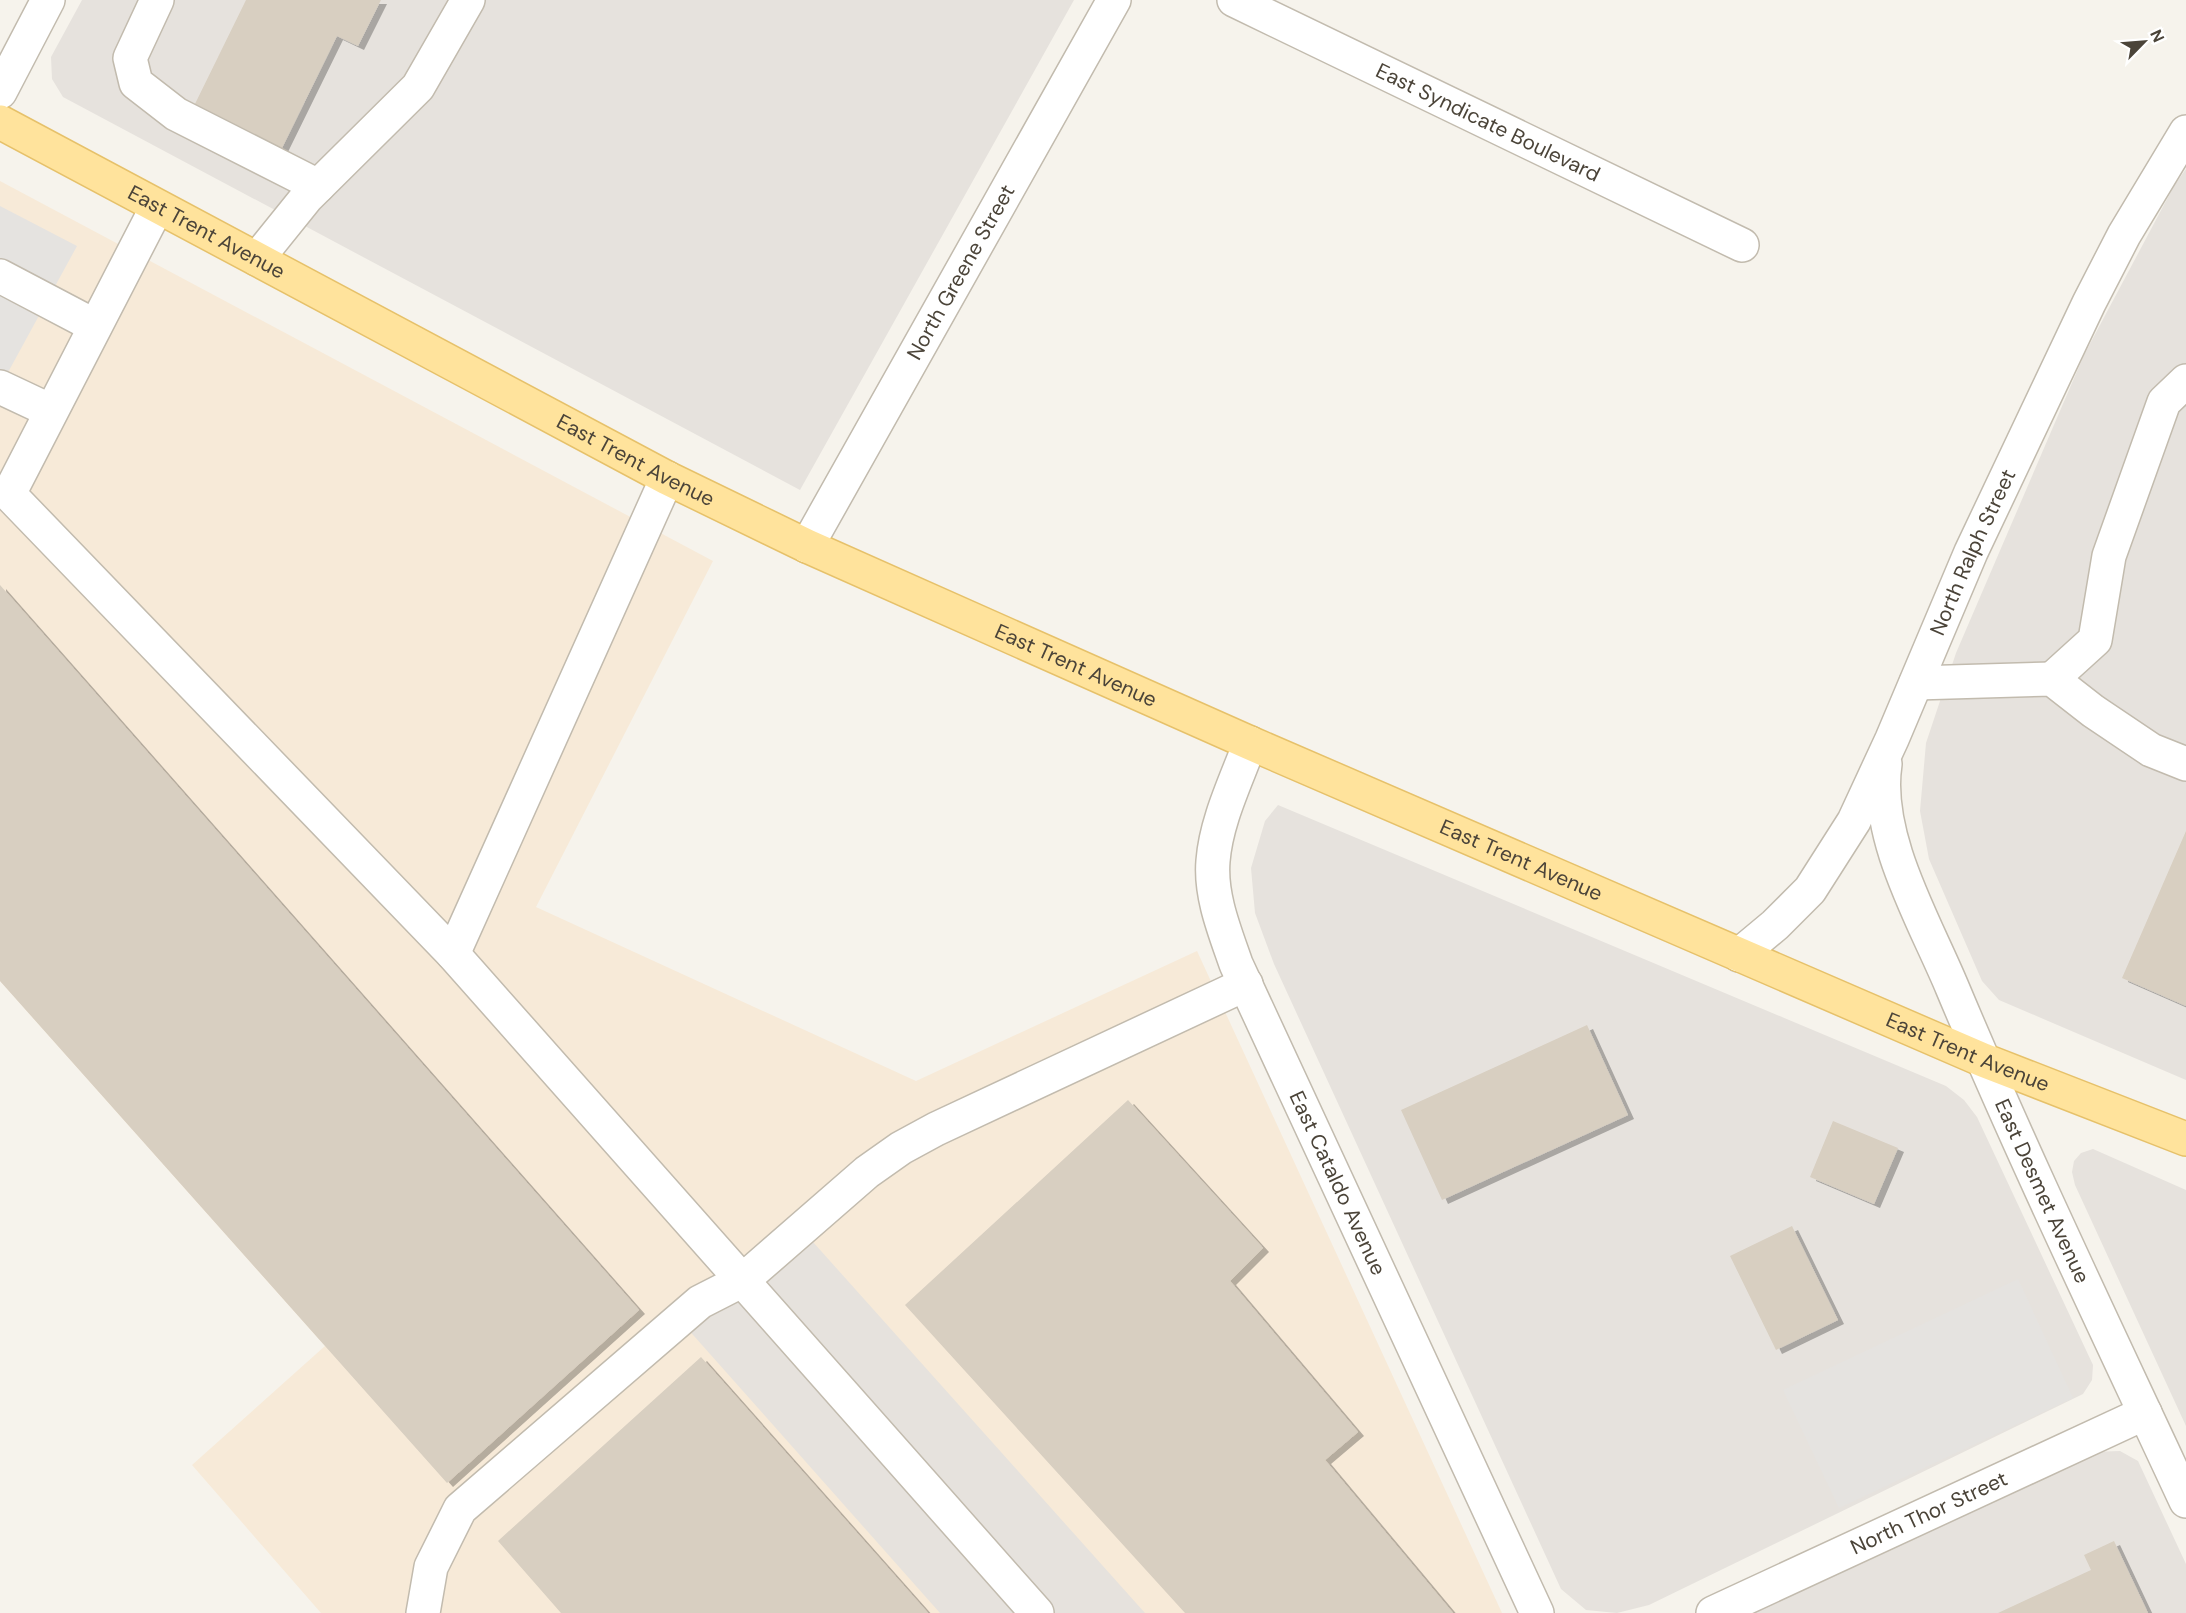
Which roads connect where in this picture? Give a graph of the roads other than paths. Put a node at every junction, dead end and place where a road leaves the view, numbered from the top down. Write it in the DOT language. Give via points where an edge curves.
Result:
graph roads {
  1 [pos="48,0"];
  2 [pos="157,0"];
  3 [pos="468,0"];
  4 [pos="1114,0"];
  5 [pos="1234,0"];
  6 [pos="0,92"];
  7 [pos="0,122"];
  8 [pos="2186,132"];
  9 [pos="318,186"];
  10 [pos="157,207"];
  11 [pos="1742,245"];
  12 [pos="257,259"];
  13 [pos="0,276"];
  14 [pos="95,326"];
  15 [pos="2186,381"];
  16 [pos="0,387"];
  17 [pos="51,411"];
  18 [pos="667,478"];
  19 [pos="4,492"];
  20 [pos="807,546"];
  21 [pos="2052,679"];
  22 [pos="1916,683"];
  23 [pos="1892,739"];
  24 [pos="1251,743"];
  25 [pos="2186,764"];
  26 [pos="453,954"];
  27 [pos="1739,955"];
  28 [pos="1246,984"];
  29 [pos="1983,1060"];
  30 [pos="2186,1139"];
  31 [pos="743,1280"];
  32 [pos="2145,1413"];
  33 [pos="2186,1501"];
  34 [pos="423,1613"];
  35 [pos="1037,1613"];
  36 [pos="1537,1613"];
  37 [pos="1713,1613"];
  1 -- 6 [label="street"];
  2 -- 9 [label="street" via="130,58 136,83 176,114"];
  3 -- 9 [label="street" via="418,87"];
  4 -- 20 [label="street, North Greene Street"];
  5 -- 11 [label="street, East Syndicate Boulevard"];
  7 -- 10 [label="main road, East Trent Avenue"];
  8 -- 22 [label="street, North Ralph Street" via="2124,235 2089,303 1971,552"];
  9 -- 12 [label="street"];
  10 -- 12 [label="main road, East Trent Avenue"];
  10 -- 14 [label="street"];
  12 -- 18 [label="main road, East Trent Avenue"];
  13 -- 14 [label="street"];
  14 -- 17 [label="street"];
  15 -- 21 [label="street" via="2164,402 2109,556 2095,640"];
  16 -- 17 [label="street"];
  17 -- 19 [label="street"];
  18 -- 20 [label="main road, East Trent Avenue"];
  18 -- 26 [label="street"];
  19 -- 26 [label="street"];
  20 -- 24 [label="main road, East Trent Avenue"];
  21 -- 22 [label="street"];
  21 -- 25 [label="street" via="2151,750"];
  22 -- 23 [label="street, North Ralph Street"];
  23 -- 27 [label="street, North Ralph Street" via="1854,821 1810,890"];
  23 -- 29 [label="street, East Desmet Avenue" via="1883,782 1893,844"];
  24 -- 27 [label="main road, East Trent Avenue"];
  24 -- 28 [label="street, East Cataldo Avenue" via="1223,817 1212,863 1222,925"];
  26 -- 31 [label="street"];
  27 -- 29 [label="main road, East Trent Avenue"];
  28 -- 31 [label="street" via="901,1148"];
  28 -- 36 [label="street, East Cataldo Avenue"];
  29 -- 30 [label="main road, East Trent Avenue"];
  29 -- 32 [label="street, East Desmet Avenue"];
  31 -- 34 [label="street" via="700,1302 460,1509 431,1567"];
  31 -- 35 [label="street"];
  32 -- 33 [label="street, East Desmet Avenue"];
  32 -- 37 [label="street, North Thor Street"];
}
